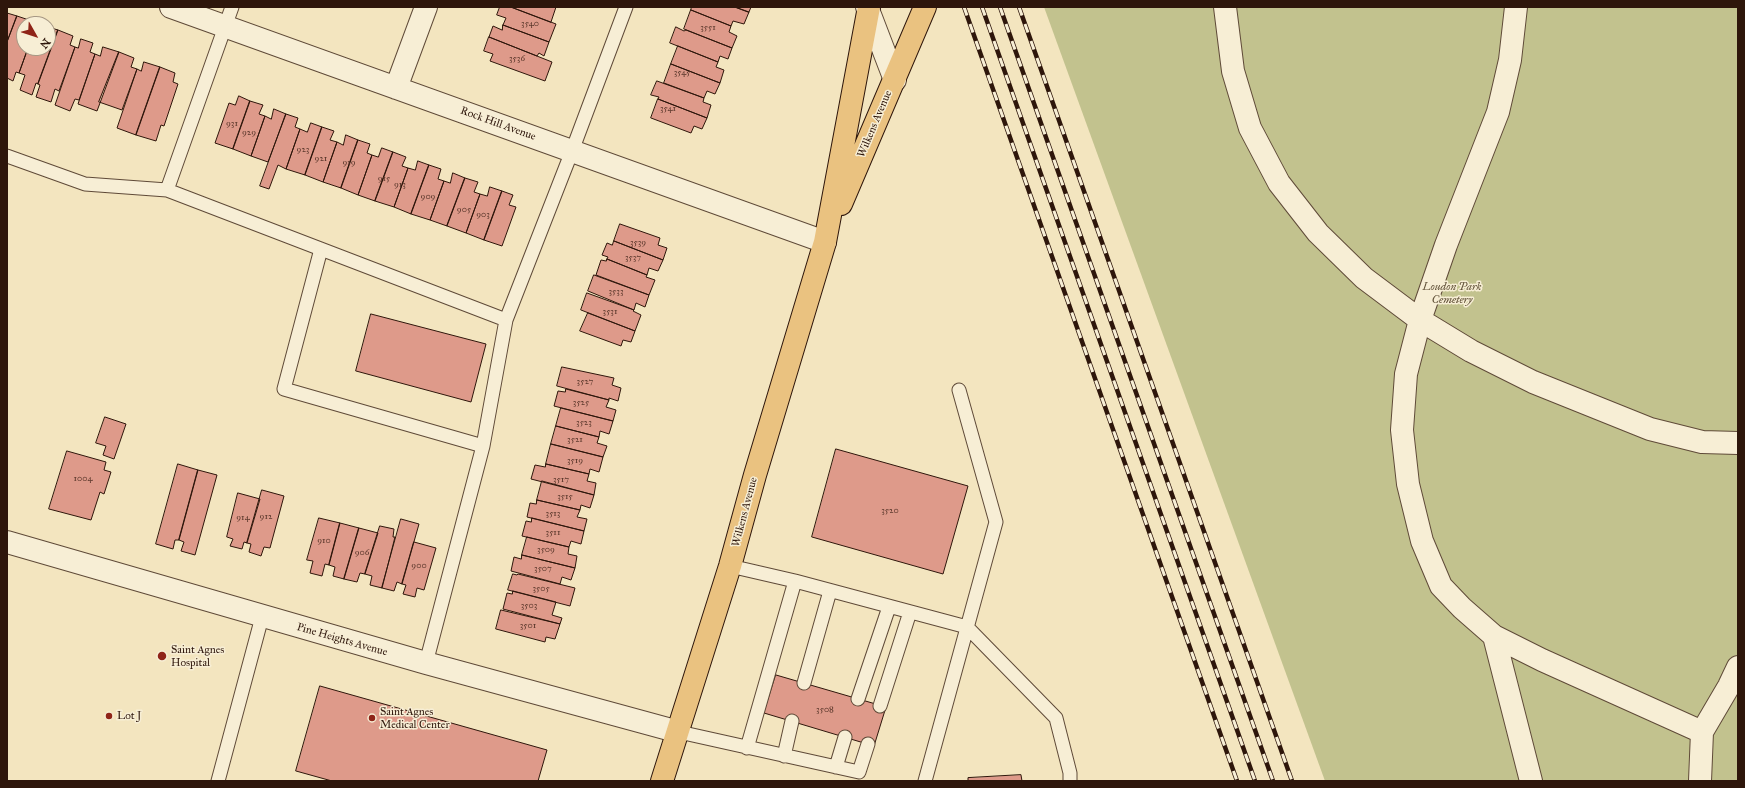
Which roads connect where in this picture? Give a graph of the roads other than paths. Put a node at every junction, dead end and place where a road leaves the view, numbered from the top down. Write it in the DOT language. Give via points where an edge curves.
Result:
graph roads {
  1 [pos="171,7"];
  2 [pos="426,7"];
  3 [pos="626,7"];
  4 [pos="926,7"];
  5 [pos="1225,7"];
  6 [pos="1516,7"];
  7 [pos="868,8"];
  8 [pos="228,17"];
  9 [pos="895,80"];
  10 [pos="396,88"];
  11 [pos="572,151"];
  12 [pos="7,156"];
  13 [pos="167,190"];
  14 [pos="825,242"];
  15 [pos="321,249"];
  16 [pos="506,320"];
  17 [pos="1420,320"];
  18 [pos="959,390"];
  19 [pos="1738,443"];
  20 [pos="483,446"];
  21 [pos="7,542"];
  22 [pos="730,566"];
  23 [pos="795,581"];
  24 [pos="830,591"];
  25 [pos="889,607"];
  26 [pos="910,612"];
  27 [pos="262,617"];
  28 [pos="967,627"];
  29 [pos="1494,636"];
  30 [pos="426,663"];
  31 [pos="1738,667"];
  32 [pos="804,683"];
  33 [pos="858,699"];
  34 [pos="880,706"];
  35 [pos="792,721"];
  36 [pos="679,732"];
  37 [pos="1702,732"];
  38 [pos="845,737"];
  39 [pos="868,744"];
  40 [pos="747,748"];
  41 [pos="784,756"];
  42 [pos="836,767"];
  43 [pos="218,781"];
  44 [pos="662,781"];
  45 [pos="925,781"];
  46 [pos="1070,781"];
  47 [pos="1531,781"];
  48 [pos="1700,781"];
  1 -- 8 [label="street, Rock Hill Avenue"];
  2 -- 10 [label="street"];
  3 -- 11 [label="lane"];
  4 -- 9 [label="main road, Wilkens Avenue"];
  5 -- 17 [label="street" via="1235,78 1250,128 1279,183 1323,238 1364,278"];
  6 -- 17 [label="street" via="1510,60 1498,112"];
  7 -- 9 [label="street"];
  7 -- 14 [label="main road, Wilkens Avenue"];
  8 -- 10 [label="street, Rock Hill Avenue"];
  8 -- 13 [label="lane"];
  9 -- 14 [label="main road, Wilkens Avenue"];
  10 -- 11 [label="street, Rock Hill Avenue"];
  11 -- 14 [label="street, Rock Hill Avenue"];
  11 -- 16 [label="lane"];
  12 -- 13 [label="lane" via="85,184"];
  13 -- 15 [label="lane"];
  14 -- 22 [label="main road, Wilkens Avenue"];
  15 -- 16 [label="lane"];
  15 -- 20 [label="lane" via="284,389"];
  16 -- 20 [label="lane"];
  17 -- 19 [label="street" via="1471,351 1533,382 1650,429 1702,442"];
  17 -- 29 [label="street" via="1405,381 1402,430 1408,484 1422,542 1440,586"];
  18 -- 28 [label="lane" via="996,522"];
  20 -- 30 [label="lane"];
  21 -- 27 [label="street, Pine Heights Avenue"];
  22 -- 23 [label="lane"];
  22 -- 36 [label="main road, Wilkens Avenue"];
  23 -- 24 [label="lane"];
  23 -- 40 [label="lane"];
  24 -- 25 [label="lane"];
  24 -- 32 [label="lane"];
  25 -- 26 [label="lane"];
  25 -- 33 [label="lane"];
  26 -- 28 [label="lane"];
  26 -- 34 [label="lane"];
  27 -- 30 [label="street, Pine Heights Avenue"];
  27 -- 43 [label="lane"];
  28 -- 45 [label="lane"];
  28 -- 46 [label="lane" via="1056,718"];
  29 -- 37 [label="street"];
  29 -- 47 [label="street"];
  30 -- 36 [label="street, Pine Heights Avenue"];
  31 -- 37 [label="street"];
  35 -- 41 [label="lane"];
  36 -- 40 [label="lane"];
  36 -- 44 [label="main road, Wilkens Avenue"];
  37 -- 48 [label="street"];
  38 -- 42 [label="lane"];
  39 -- 42 [label="lane" via="858,772"];
  40 -- 41 [label="lane"];
  41 -- 42 [label="lane"];
}
